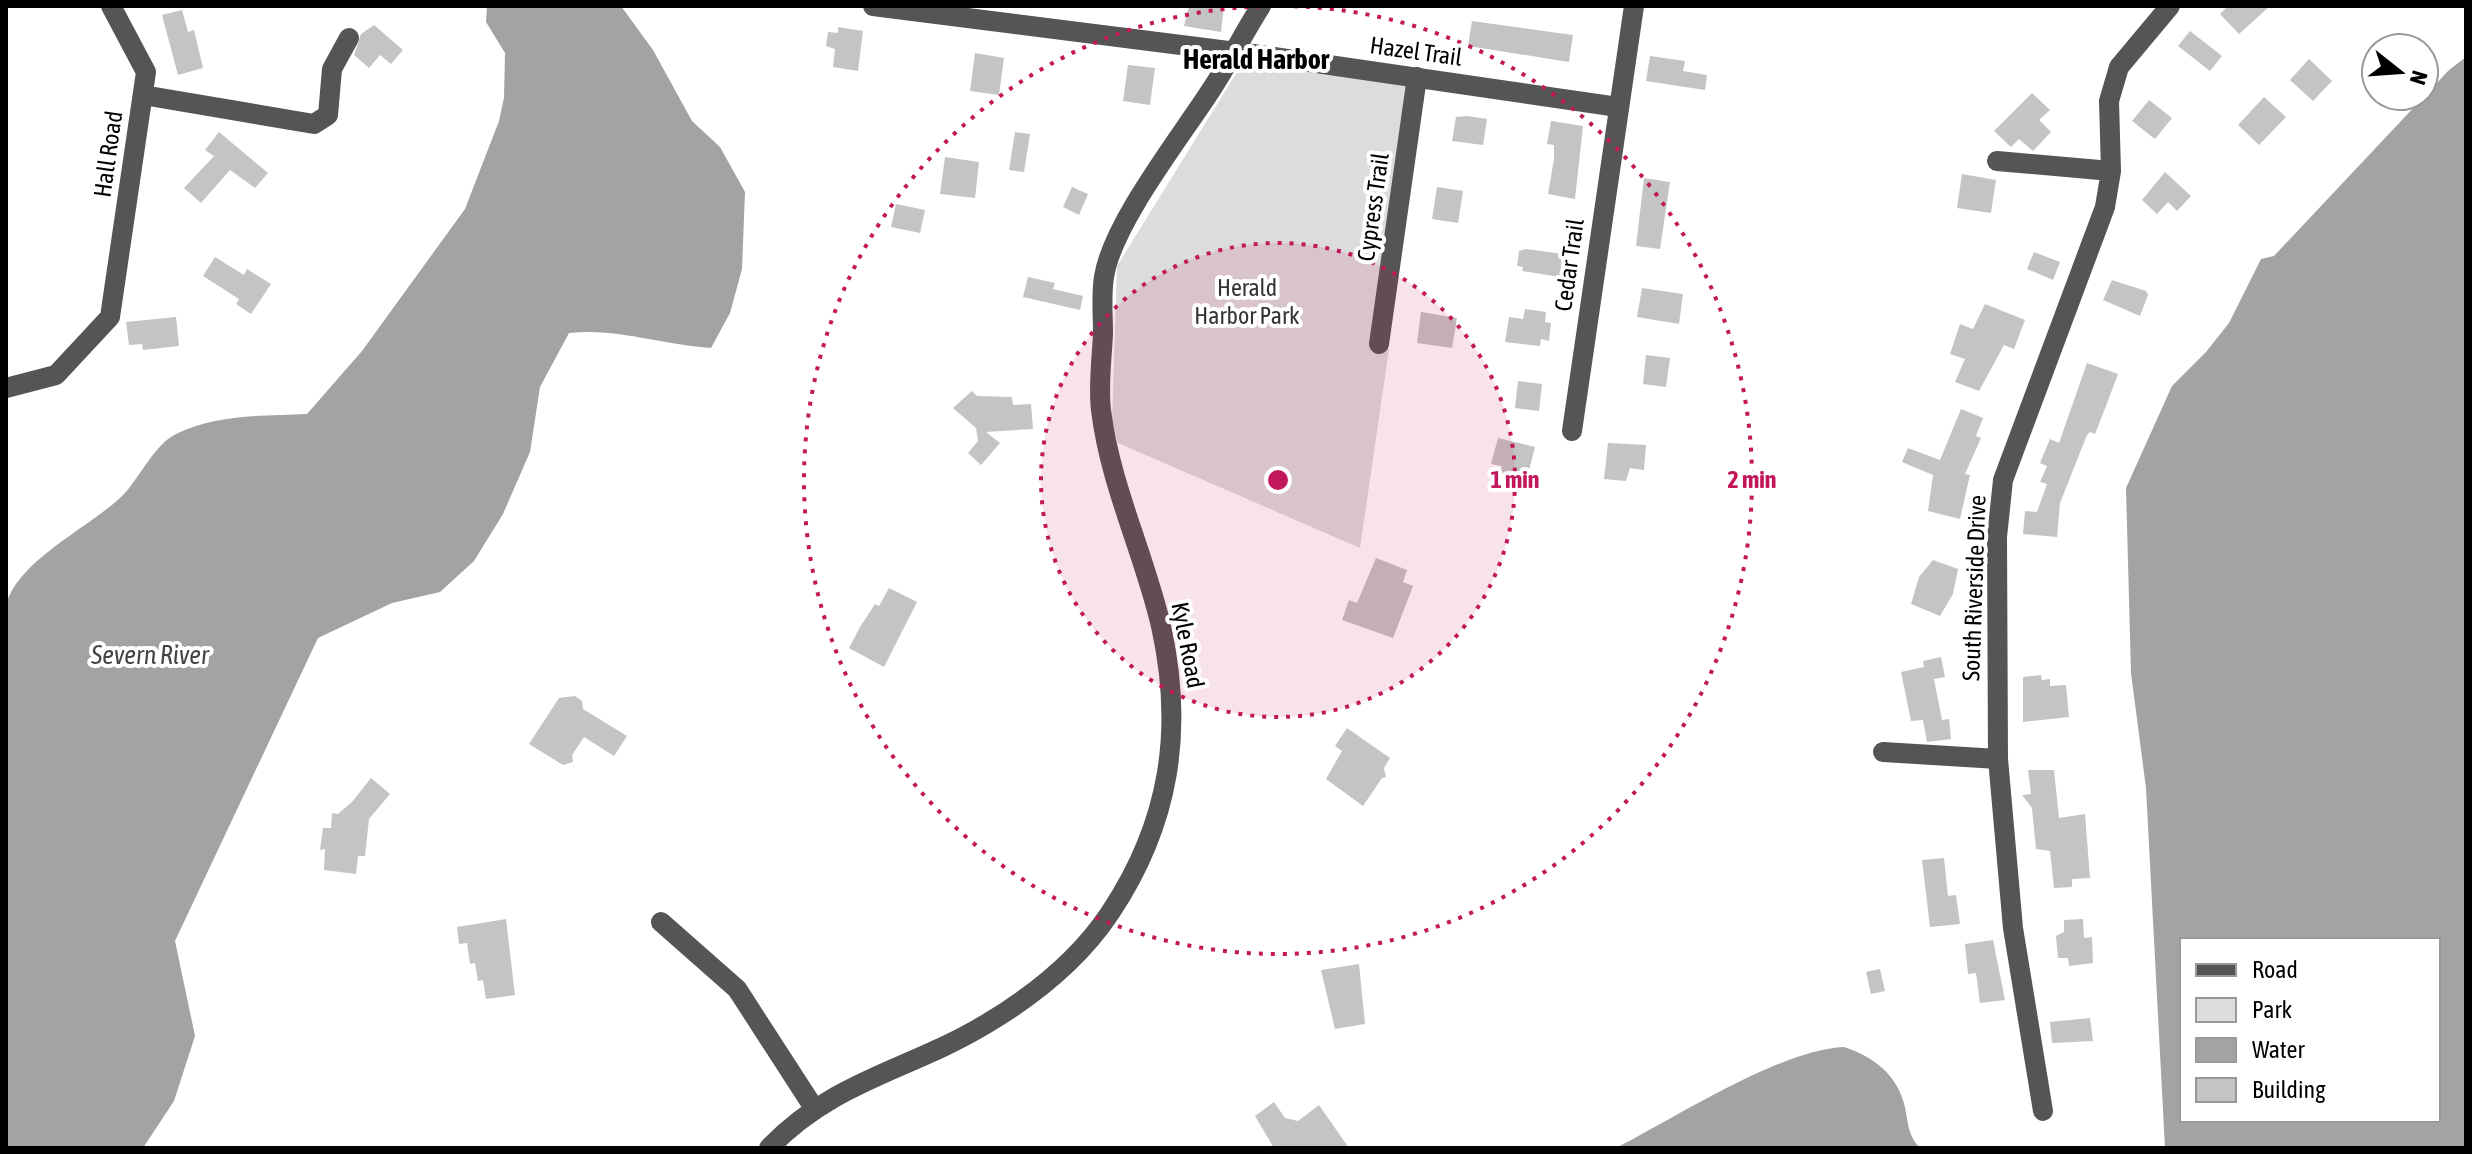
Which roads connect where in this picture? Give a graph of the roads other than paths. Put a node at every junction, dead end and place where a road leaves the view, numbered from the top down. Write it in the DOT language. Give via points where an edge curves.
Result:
graph roads {
  1 [pos="111,6"];
  2 [pos="873,6"];
  3 [pos="1261,6"];
  4 [pos="1634,6"];
  5 [pos="2170,6"];
  6 [pos="349,38"];
  7 [pos="1232,51"];
  8 [pos="1417,77"];
  9 [pos="143,95"];
  10 [pos="1618,107"];
  11 [pos="1997,161"];
  12 [pos="2111,171"];
  13 [pos="1379,344"];
  14 [pos="6,388"];
  15 [pos="1572,431"];
  16 [pos="1883,752"];
  17 [pos="1998,759"];
  18 [pos="661,922"];
  19 [pos="814,1108"];
  20 [pos="2043,1111"];
  21 [pos="769,1148"];
  1 -- 9 [label="street, Hall Road" via="146,72"];
  2 -- 7 [label="street, Hazel Trail"];
  3 -- 7 [label="street, Kyle Road"];
  4 -- 10 [label="street, Cedar Trail"];
  5 -- 12 [label="street, South Riverside Drive" via="2119,67 2109,101"];
  6 -- 9 [label="street" via="332,69 328,115 314,124"];
  7 -- 8 [label="street, Hazel Trail"];
  7 -- 19 [label="street, Kyle Road" via="1115,239 1103,278 1100,407 1111,466 1161,624 1173,706 1171,753 1155,830 1109,915 1038,989 985,1025 846,1088"];
  8 -- 10 [label="street, Hazel Trail"];
  8 -- 13 [label="street, Cypress Trail"];
  9 -- 14 [label="street, Hall Road" via="110,317 56,375"];
  10 -- 15 [label="street, Cedar Trail"];
  11 -- 12 [label="street"];
  12 -- 17 [label="street, South Riverside Drive" via="2105,207 2003,480 1994,599"];
  16 -- 17 [label="street"];
  17 -- 20 [label="street, South Riverside Drive" via="2013,928"];
  18 -- 19 [label="street" via="737,989"];
  19 -- 21 [label="street, Kyle Road"];
}
